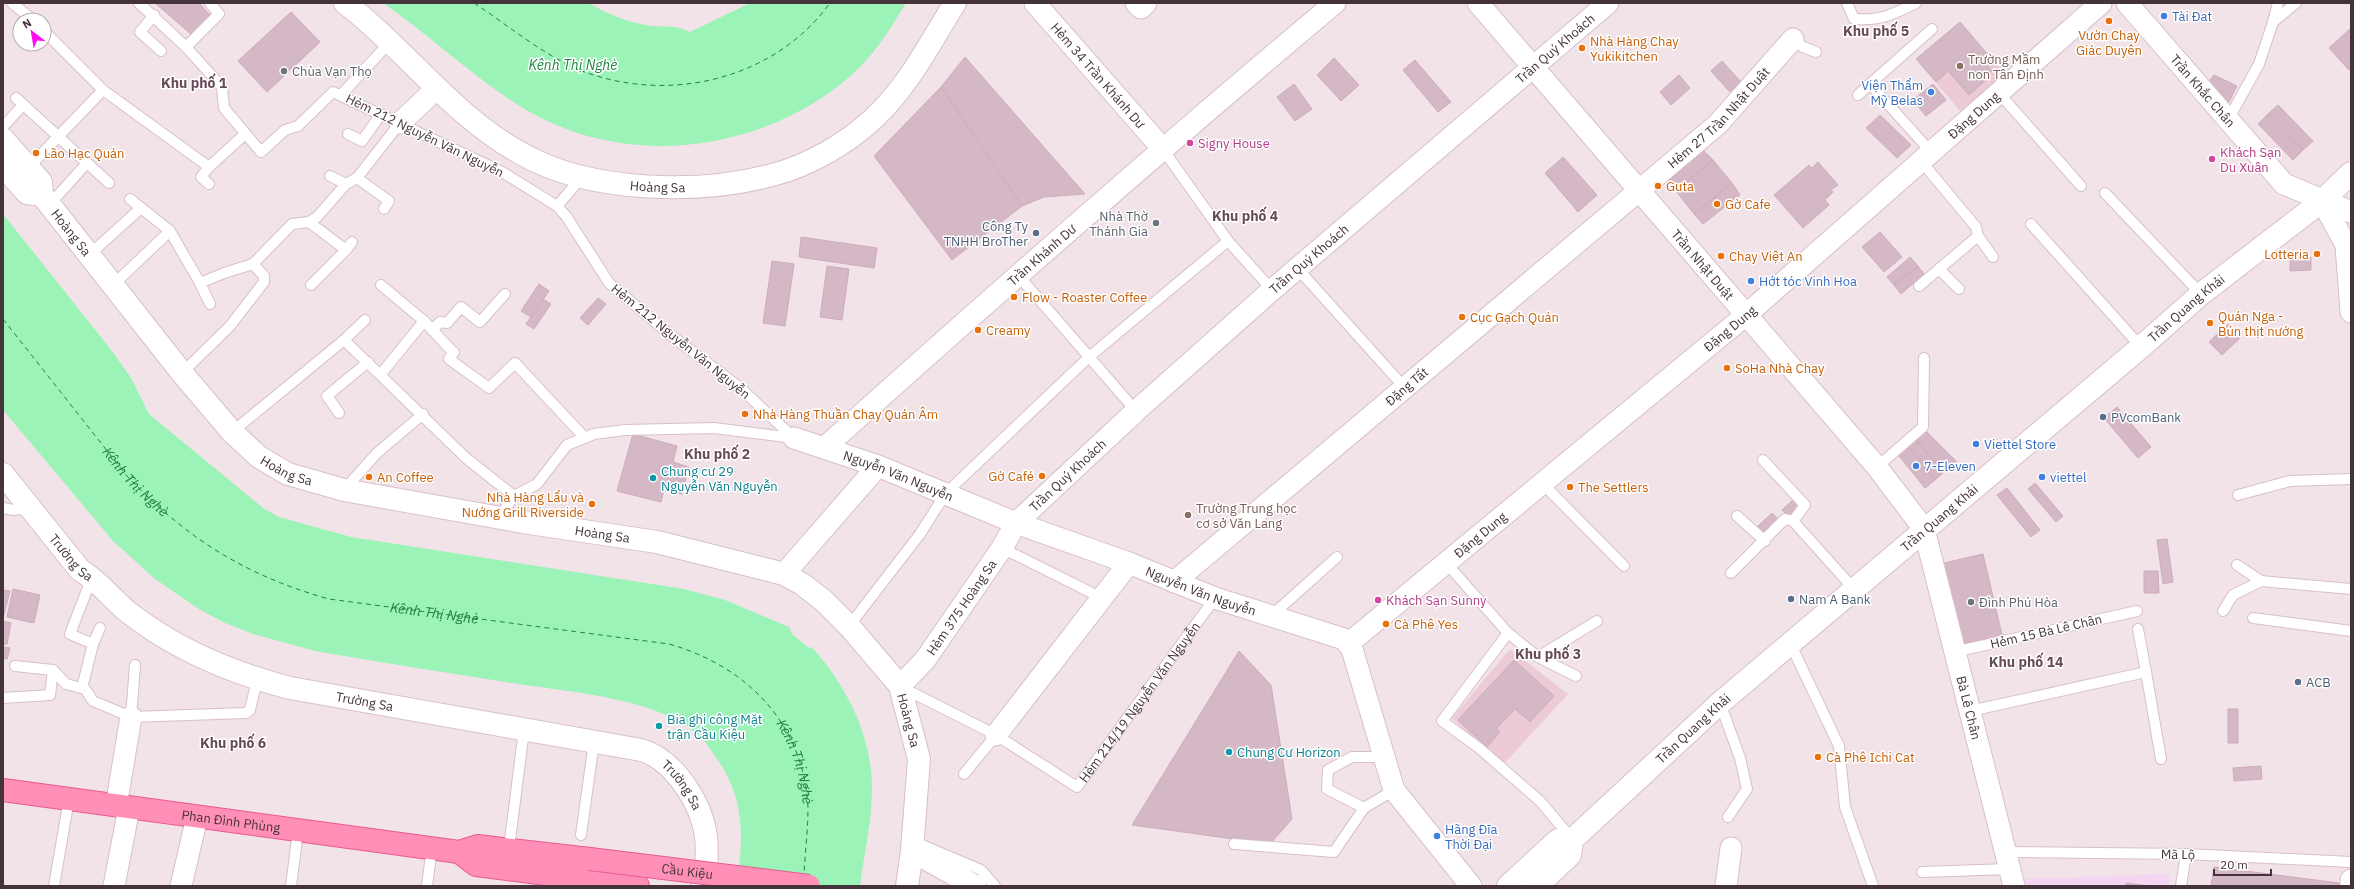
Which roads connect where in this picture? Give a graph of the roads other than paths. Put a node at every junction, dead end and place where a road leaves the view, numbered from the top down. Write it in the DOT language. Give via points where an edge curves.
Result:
graph roads {
  1 [pos="12,3"];
  2 [pos="139,3"];
  3 [pos="210,3"];
  4 [pos="345,3"];
  5 [pos="956,3"];
  6 [pos="1035,3"];
  7 [pos="1136,3"];
  8 [pos="1146,3"];
  9 [pos="1335,3"];
  10 [pos="1478,3"];
  11 [pos="1608,3"];
  12 [pos="1847,3"];
  13 [pos="1916,3"];
  14 [pos="2100,3"];
  15 [pos="2127,3"];
  16 [pos="2278,3"];
  17 [pos="2296,3"];
  18 [pos="23,12"];
  19 [pos="154,14"];
  20 [pos="2273,22"];
  21 [pos="1932,28"];
  22 [pos="52,38"];
  23 [pos="1792,39"];
  24 [pos="389,43"];
  25 [pos="186,47"];
  26 [pos="161,51"];
  27 [pos="1816,52"];
  28 [pos="1534,67"];
  29 [pos="1870,84"];
  30 [pos="436,89"];
  31 [pos="103,90"];
  32 [pos="1998,92"];
  33 [pos="340,95"];
  34 [pos="1858,95"];
  35 [pos="381,114"];
  36 [pos="2228,120"];
  37 [pos="400,123"];
  38 [pos="3,127"];
  39 [pos="244,134"];
  40 [pos="348,134"];
  41 [pos="58,137"];
  42 [pos="3,139"];
  43 [pos="1162,148"];
  44 [pos="1926,157"];
  45 [pos="87,163"];
  46 [pos="209,167"];
  47 [pos="16,171"];
  48 [pos="2351,173"];
  49 [pos="330,176"];
  50 [pos="357,178"];
  51 [pos="582,178"];
  52 [pos="110,183"];
  53 [pos="209,184"];
  54 [pos="346,184"];
  55 [pos="2082,186"];
  56 [pos="1638,190"];
  57 [pos="2105,193"];
  58 [pos="46,199"];
  59 [pos="130,199"];
  60 [pos="2322,201"];
  61 [pos="557,206"];
  62 [pos="141,208"];
  63 [pos="384,209"];
  64 [pos="2351,212"];
  65 [pos="309,222"];
  66 [pos="2031,224"];
  67 [pos="170,232"];
  68 [pos="1978,236"];
  69 [pos="1228,241"];
  70 [pos="90,255"];
  71 [pos="1993,257"];
  72 [pos="253,264"];
  73 [pos="1298,269"];
  74 [pos="1939,269"];
  75 [pos="1017,274"];
  76 [pos="200,283"];
  77 [pos="113,285"];
  78 [pos="311,285"];
  79 [pos="381,285"];
  80 [pos="1919,286"];
  81 [pos="1272,290"];
  82 [pos="1959,290"];
  83 [pos="505,294"];
  84 [pos="2201,294"];
  85 [pos="210,304"];
  86 [pos="2351,312"];
  87 [pos="1746,315"];
  88 [pos="365,320"];
  89 [pos="424,321"];
  90 [pos="432,330"];
  91 [pos="344,340"];
  92 [pos="2141,347"];
  93 [pos="1089,357"];
  94 [pos="1924,358"];
  95 [pos="368,362"];
  96 [pos="182,373"];
  97 [pos="381,374"];
  98 [pos="1404,387"];
  99 [pos="1136,411"];
  100 [pos="339,413"];
  101 [pos="423,414"];
  102 [pos="232,432"];
  103 [pos="585,438"];
  104 [pos="794,438"];
  105 [pos="824,448"];
  106 [pos="1763,460"];
  107 [pos="878,466"];
  108 [pos="1877,467"];
  109 [pos="3,474"];
  110 [pos="2351,479"];
  111 [pos="1542,483"];
  112 [pos="344,490"];
  113 [pos="946,493"];
  114 [pos="2238,495"];
  115 [pos="514,496"];
  116 [pos="3,508"];
  117 [pos="30,508"];
  118 [pos="500,516"];
  119 [pos="1737,516"];
  120 [pos="1793,521"];
  121 [pos="1016,523"];
  122 [pos="1924,529"];
  123 [pos="1764,541"];
  124 [pos="1002,548"];
  125 [pos="1337,558"];
  126 [pos="1129,563"];
  127 [pos="1447,564"];
  128 [pos="2237,565"];
  129 [pos="1624,566"];
  130 [pos="1731,573"];
  131 [pos="784,574"];
  132 [pos="92,577"];
  133 [pos="2261,581"];
  134 [pos="1174,582"];
  135 [pos="1854,589"];
  136 [pos="2351,589"];
  137 [pos="1102,598"];
  138 [pos="1215,598"];
  139 [pos="2137,611"];
  140 [pos="2223,611"];
  141 [pos="1271,616"];
  142 [pos="2253,618"];
  143 [pos="1597,621"];
  144 [pos="849,626"];
  145 [pos="100,628"];
  146 [pos="2138,630"];
  147 [pos="2351,631"];
  148 [pos="1508,633"];
  149 [pos="1349,643"];
  150 [pos="93,644"];
  151 [pos="1791,645"];
  152 [pos="1954,652"];
  153 [pos="1538,657"];
  154 [pos="135,665"];
  155 [pos="15,666"];
  156 [pos="53,670"];
  157 [pos="2146,672"];
  158 [pos="1576,676"];
  159 [pos="257,680"];
  160 [pos="900,686"];
  161 [pos="82,688"];
  162 [pos="3,698"];
  163 [pos="1720,703"];
  164 [pos="1970,711"];
  165 [pos="131,718"];
  166 [pos="524,730"];
  167 [pos="996,735"];
  168 [pos="594,742"];
  169 [pos="1385,757"];
  170 [pos="2161,759"];
  171 [pos="964,774"];
  172 [pos="3,790"];
  173 [pos="1394,790"];
  174 [pos="69,799"];
  175 [pos="122,807"];
  176 [pos="1364,808"];
  177 [pos="197,817"];
  178 [pos="1728,817"];
  179 [pos="298,831"];
  180 [pos="581,835"];
  181 [pos="1572,840"];
  182 [pos="1234,844"];
  183 [pos="913,846"];
  184 [pos="432,848"];
  185 [pos="509,848"];
  186 [pos="1731,848"];
  187 [pos="459,852"];
  188 [pos="2186,854"];
  189 [pos="2351,862"];
  190 [pos="589,869"];
  191 [pos="2010,869"];
  192 [pos="1922,872"];
  193 [pos="2351,880"];
  194 [pos="560,881"];
  195 [pos="54,886"];
  196 [pos="114,886"];
  197 [pos="182,886"];
  198 [pos="291,886"];
  199 [pos="427,886"];
  200 [pos="638,886"];
  201 [pos="703,886"];
  202 [pos="809,886"];
  203 [pos="907,886"];
  204 [pos="975,886"];
  205 [pos="995,886"];
  206 [pos="1471,886"];
  207 [pos="1508,886"];
  208 [pos="1538,886"];
  209 [pos="1726,886"];
  210 [pos="1873,886"];
  211 [pos="2181,886"];
  212 [pos="2351,886"];
  1 -- 18 [label="lane"];
  2 -- 19 [label="lane, Hẻm 212 Nguyễn Văn Nguyễn"];
  3 -- 25 [label="lane" via="219,14"];
  4 -- 24 [label="street, Hoàng Sa"];
  5 -- 51 [label="street, Hoàng Sa" via="888,105 857,133 822,155 773,175 723,184 638,186"];
  6 -- 43 [label="street, Hẻm 34 Trần Khánh Dư"];
  7 -- 8 [label="street" via="1141,8"];
  9 -- 43 [label="street, Trần Khánh Dư"];
  10 -- 28 [label="street, Trần Nhật Duật"];
  11 -- 28 [label="street, Trần Quý Khoách"];
  12 -- 13 [label="lane" via="1854,19 1874,20 1892,15"];
  14 -- 32 [label="street, Đặng Dung"];
  15 -- 36 [label="street, Trần Khắc Chân"];
  16 -- 20 [label="lane"];
  17 -- 20 [label="lane"];
  19 -- 25 [label="lane, Hẻm 212 Nguyễn Văn Nguyễn"];
  19 -- 26 [label="lane" via="140,32"];
  20 -- 36 [label="lane" via="2259,64"];
  21 -- 29 [label="lane"];
  22 -- 31 [label="lane"];
  23 -- 27 [label="lane"];
  23 -- 56 [label="street, Hẻm 27 Trần Nhật Duật" via="1718,124"];
  24 -- 30 [label="street, Hoàng Sa"];
  24 -- 33 [label="lane"];
  25 -- 39 [label="lane, Hẻm 212 Nguyễn Văn Nguyễn" via="222,87 224,108"];
  28 -- 56 [label="street, Trần Nhật Duật"];
  28 -- 73 [label="street, Trần Quý Khoách"];
  29 -- 34 [label="lane"];
  29 -- 44 [label="lane"];
  30 -- 37 [label="street"];
  30 -- 51 [label="street, Hoàng Sa" via="473,122 522,154 550,168"];
  31 -- 41 [label="lane"];
  31 -- 46 [label="lane"];
  32 -- 44 [label="street, Đặng Dung"];
  32 -- 55 [label="lane"];
  33 -- 35 [label="lane, Hẻm 212 Nguyễn Văn Nguyễn"];
  33 -- 39 [label="lane, Hẻm 212 Nguyễn Văn Nguyễn" via="333,92 298,126 285,130 261,152"];
  35 -- 37 [label="lane, Hẻm 212 Nguyễn Văn Nguyễn"];
  35 -- 40 [label="lane" via="362,141"];
  36 -- 60 [label="street, Trần Khắc Chân" via="2284,184"];
  37 -- 50 [label="lane"];
  37 -- 61 [label="lane, Hẻm 212 Nguyễn Văn Nguyễn" via="502,172"];
  38 -- 41 [label="lane" via="20,102"];
  39 -- 46 [label="lane"];
  41 -- 45 [label="lane"];
  41 -- 47 [label="lane"];
  42 -- 47 [label="street"];
  43 -- 69 [label="lane"];
  43 -- 75 [label="street, Trần Khánh Dư"];
  44 -- 68 [label="lane" via="1976,227"];
  44 -- 87 [label="street, Đặng Dung"];
  45 -- 52 [label="lane"];
  45 -- 58 [label="lane"];
  46 -- 53 [label="lane" via="201,177"];
  47 -- 58 [label="street" via="27,193"];
  48 -- 60 [label="street, Trần Quang Khải"];
  49 -- 54 [label="lane"];
  50 -- 54 [label="lane"];
  50 -- 63 [label="lane" via="389,201"];
  51 -- 61 [label="lane"];
  54 -- 65 [label="lane"];
  56 -- 87 [label="street, Trần Nhật Duật"];
  56 -- 98 [label="street, Ðặng Tất"];
  57 -- 84 [label="lane"];
  58 -- 70 [label="street, Hoàng Sa"];
  59 -- 62 [label="lane"];
  60 -- 64 [label="street, Trần Khắc Chân"];
  60 -- 84 [label="street, Trần Quang Khải"];
  60 -- 86 [label="street" via="2346,246"];
  61 -- 104 [label="lane, Hẻm 212 Nguyễn Văn Nguyễn" via="610,283 668,333 739,387"];
  62 -- 67 [label="lane"];
  62 -- 70 [label="lane"];
  65 -- 72 [label="lane" via="292,224"];
  65 -- 78 [label="lane" via="349,246"];
  66 -- 92 [label="lane"];
  67 -- 76 [label="lane"];
  67 -- 77 [label="lane"];
  68 -- 71 [label="lane"];
  68 -- 74 [label="lane"];
  69 -- 81 [label="lane"];
  69 -- 93 [label="lane"];
  70 -- 77 [label="street, Hoàng Sa"];
  72 -- 76 [label="lane"];
  72 -- 96 [label="lane" via="264,276 264,282 230,326"];
  73 -- 81 [label="street, Trần Quý Khoách"];
  73 -- 98 [label="lane"];
  74 -- 80 [label="lane"];
  74 -- 82 [label="lane"];
  75 -- 93 [label="lane"];
  75 -- 105 [label="street, Trần Khánh Dư"];
  76 -- 85 [label="lane"];
  77 -- 96 [label="street, Hoàng Sa"];
  79 -- 89 [label="lane"];
  81 -- 99 [label="street, Trần Quý Khoách"];
  83 -- 90 [label="lane" via="480,322 461,307 447,323 440,322"];
  84 -- 92 [label="street, Trần Quang Khải"];
  87 -- 108 [label="street, Trần Nhật Duật"];
  87 -- 111 [label="street, Đặng Dung"];
  88 -- 91 [label="lane"];
  89 -- 90 [label="lane"];
  89 -- 97 [label="lane"];
  90 -- 103 [label="lane" via="454,352 449,358 489,388 515,363"];
  91 -- 95 [label="lane"];
  91 -- 102 [label="lane"];
  92 -- 122 [label="street, Trần Quang Khải"];
  93 -- 99 [label="lane"];
  93 -- 113 [label="lane"];
  94 -- 108 [label="lane" via="1923,427"];
  95 -- 97 [label="lane"];
  95 -- 100 [label="lane" via="327,396"];
  96 -- 102 [label="street, Hoàng Sa"];
  97 -- 101 [label="lane"];
  98 -- 134 [label="street, Ðặng Tất"];
  99 -- 121 [label="street, Trần Quý Khoách"];
  101 -- 112 [label="lane" via="377,453"];
  101 -- 115 [label="lane" via="466,458"];
  102 -- 112 [label="street, Hoàng Sa" via="259,457 288,474"];
  103 -- 104 [label="lane" via="594,434 626,430 714,428"];
  103 -- 115 [label="lane" via="567,445 537,484"];
  104 -- 105 [label="street, Nguyễn Văn Nguyễn"];
  105 -- 107 [label="street, Nguyễn Văn Nguyễn"];
  106 -- 120 [label="lane" via="1805,505"];
  107 -- 113 [label="street, Nguyễn Văn Nguyễn"];
  107 -- 131 [label="street"];
  108 -- 122 [label="street, Trần Nhật Duật"];
  109 -- 117 [label="street, Trường Sa"];
  110 -- 114 [label="lane" via="2290,481"];
  111 -- 127 [label="street, Đặng Dung"];
  111 -- 129 [label="lane"];
  112 -- 118 [label="street, Hoàng Sa"];
  113 -- 121 [label="street, Nguyễn Văn Nguyễn"];
  113 -- 144 [label="lane" via="920,534"];
  115 -- 118 [label="lane"];
  116 -- 117 [label="lane"];
  117 -- 132 [label="street, Trường Sa" via="80,570"];
  118 -- 131 [label="street, Hoàng Sa" via="523,522 657,542"];
  119 -- 123 [label="lane"];
  120 -- 123 [label="lane" via="1785,519"];
  120 -- 135 [label="lane"];
  121 -- 124 [label="street, Hẻm 375 Hoàng Sa"];
  121 -- 126 [label="street, Nguyễn Văn Nguyễn"];
  122 -- 135 [label="street, Trần Quang Khải"];
  122 -- 152 [label="street, Bà Lê Chân"];
  123 -- 130 [label="lane"];
  124 -- 137 [label="lane"];
  124 -- 160 [label="street, Hẻm 375 Hoàng Sa" via="925,660"];
  125 -- 141 [label="lane"];
  126 -- 134 [label="street, Nguyễn Văn Nguyễn"];
  126 -- 137 [label="street"];
  127 -- 148 [label="lane"];
  127 -- 149 [label="street, Đặng Dung"];
  128 -- 133 [label="lane"];
  131 -- 144 [label="street, Hoàng Sa" via="802,584"];
  132 -- 150 [label="lane" via="70,634"];
  132 -- 159 [label="street, Trường Sa" via="128,612 172,641 219,665"];
  133 -- 136 [label="lane"];
  133 -- 140 [label="lane" via="2233,595"];
  134 -- 138 [label="street, Nguyễn Văn Nguyễn"];
  135 -- 151 [label="street, Trần Quang Khải"];
  137 -- 167 [label="street"];
  138 -- 141 [label="street, Nguyễn Văn Nguyễn"];
  138 -- 167 [label="lane, Hẻm 214/19 Nguyễn Văn Nguyễn" via="1077,787"];
  139 -- 152 [label="lane, Hẻm 15 Bà Lê Chân"];
  141 -- 149 [label="street, Nguyễn Văn Nguyễn" via="1344,639"];
  142 -- 147 [label="lane"];
  143 -- 153 [label="lane"];
  144 -- 160 [label="street, Hoàng Sa"];
  145 -- 150 [label="lane"];
  146 -- 157 [label="lane"];
  148 -- 153 [label="lane"];
  148 -- 181 [label="lane" via="1442,721 1480,748 1540,802"];
  149 -- 169 [label="street"];
  150 -- 161 [label="lane"];
  151 -- 163 [label="street, Trần Quang Khải"];
  151 -- 210 [label="lane" via="1839,746 1845,808"];
  152 -- 164 [label="street, Bà Lê Chân"];
  153 -- 158 [label="lane"];
  154 -- 165 [label="lane"];
  155 -- 156 [label="lane"];
  156 -- 161 [label="lane" via="66,684"];
  156 -- 162 [label="lane" via="50,695"];
  157 -- 164 [label="lane"];
  157 -- 170 [label="lane"];
  159 -- 165 [label="lane" via="250,710 246,713"];
  159 -- 166 [label="street, Trường Sa"];
  160 -- 167 [label="lane, Hẻm 214/19 Nguyễn Văn Nguyễn"];
  160 -- 183 [label="street, Hoàng Sa" via="919,759"];
  161 -- 165 [label="lane" via="93,702"];
  163 -- 178 [label="lane" via="1740,758 1747,789"];
  163 -- 181 [label="street, Trần Quang Khải"];
  164 -- 191 [label="street, Bà Lê Chân"];
  165 -- 175 [label="street"];
  166 -- 168 [label="street, Trường Sa"];
  166 -- 185 [label="lane"];
  167 -- 171 [label="lane"];
  168 -- 180 [label="lane"];
  168 -- 201 [label="street, Trường Sa" via="652,753 669,765 679,777 696,807 705,831"];
  169 -- 173 [label="street"];
  169 -- 176 [label="lane" via="1352,758 1328,770 1327,789"];
  172 -- 174 [label="main road, Phan Đình Phùng"];
  173 -- 176 [label="lane"];
  173 -- 206 [label="street"];
  174 -- 175 [label="main road, Phan Đình Phùng"];
  174 -- 195 [label="lane"];
  175 -- 177 [label="main road, Phan Đình Phùng"];
  175 -- 196 [label="street"];
  176 -- 182 [label="lane" via="1334,852"];
  177 -- 179 [label="main road, Phan Đình Phùng"];
  177 -- 197 [label="street"];
  179 -- 184 [label="main road, Phan Đình Phùng"];
  179 -- 198 [label="lane"];
  181 -- 207 [label="street" via="1558,840"];
  181 -- 208 [label="street" via="1570,855"];
  183 -- 203 [label="street, Hoàng Sa"];
  183 -- 204 [label="street"];
  183 -- 205 [label="lane" via="981,870"];
  184 -- 187 [label="main road, Phan Đình Phùng"];
  184 -- 199 [label="lane"];
  185 -- 187 [label="main road, Phan Đình Phùng" via="478,846"];
  185 -- 190 [label="main road, Phan Đình Phùng"];
  186 -- 209 [label="street"];
  187 -- 194 [label="main road, Phan Đình Phùng" via="476,865"];
  188 -- 189 [label="lane, Mã Lộ"];
  188 -- 191 [label="lane, Mã Lộ"];
  188 -- 211 [label="lane"];
  190 -- 194 [label="main road, Phan Đình Phùng"];
  190 -- 200 [label="main road"];
  190 -- 202 [label="main road, Cầu Kiệu, bridge"];
  191 -- 192 [label="lane, Mã Lộ"];
  193 -- 212 [label="street"];
}
